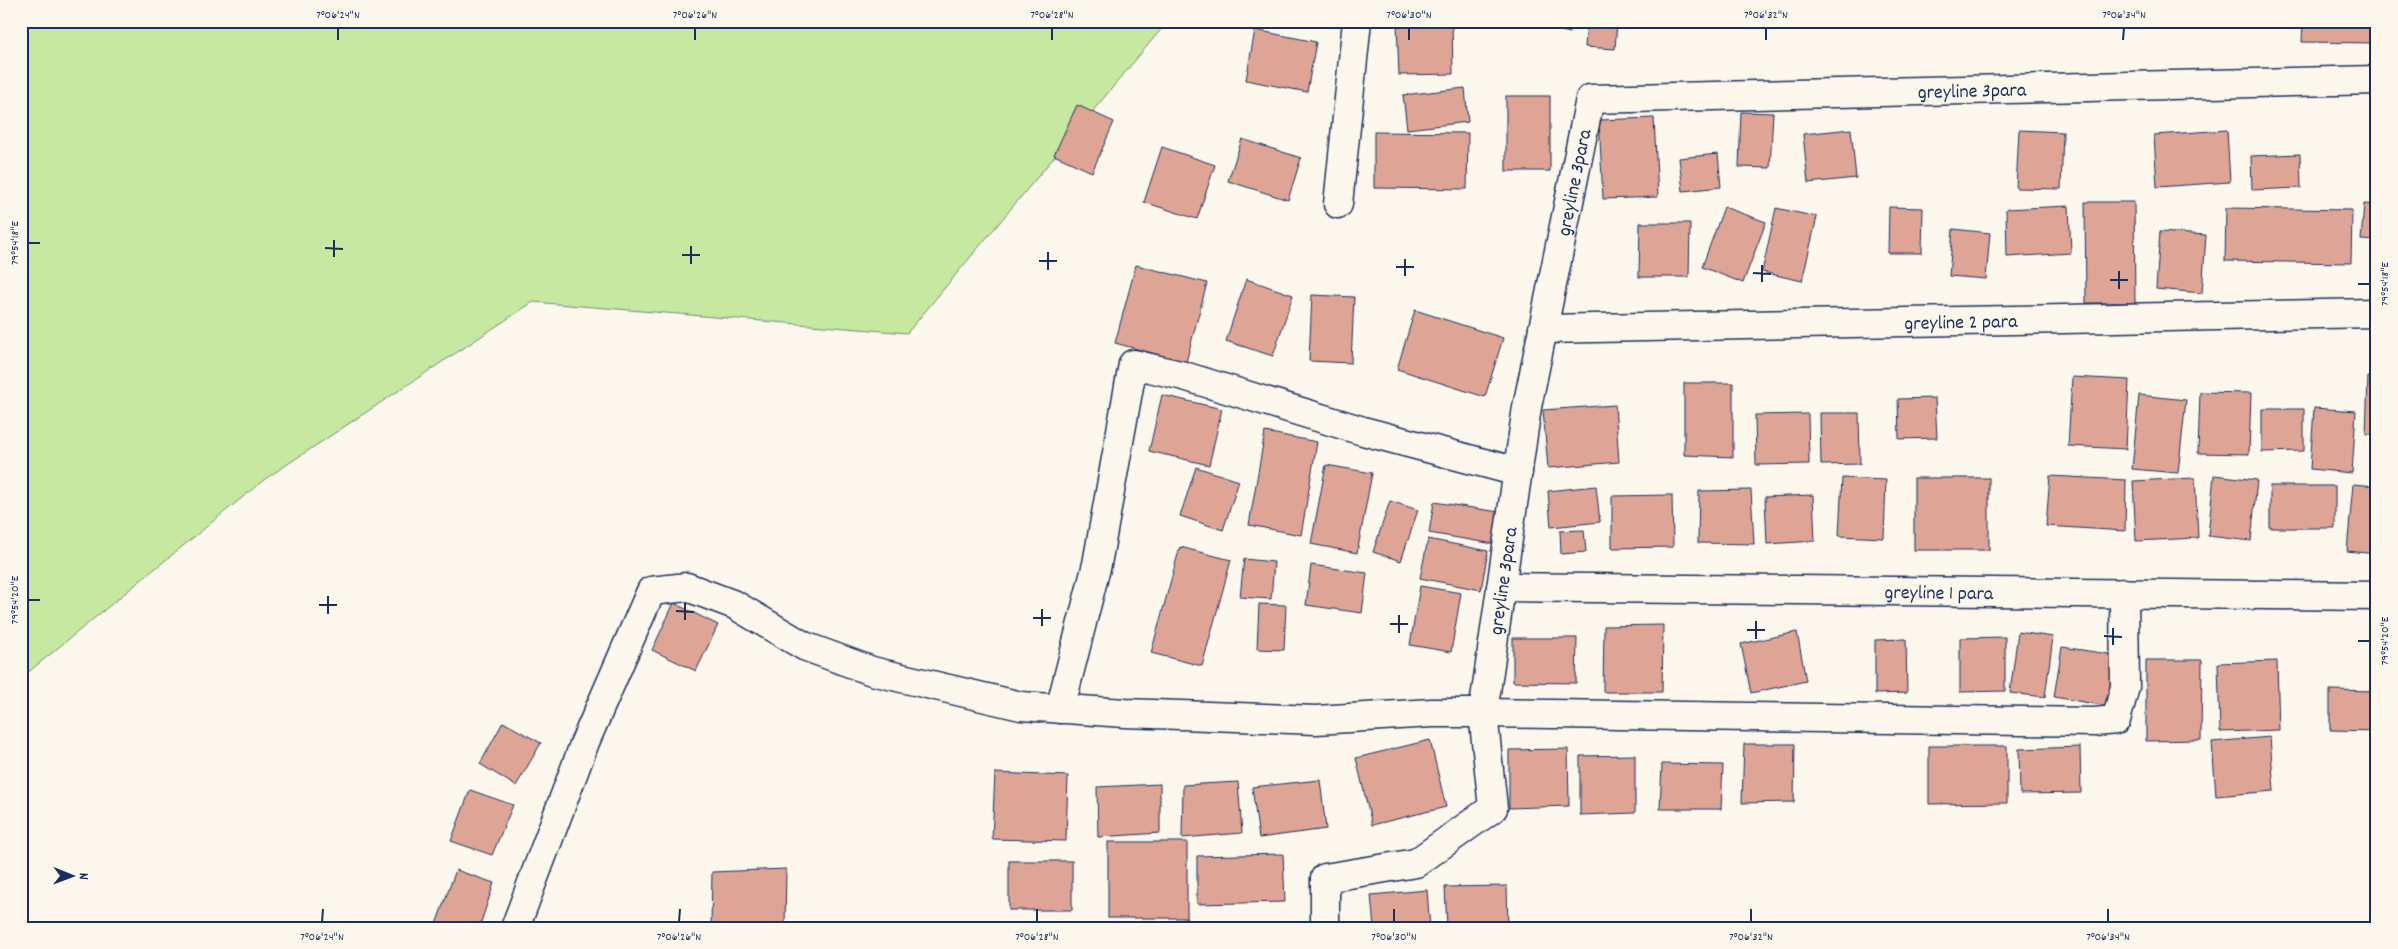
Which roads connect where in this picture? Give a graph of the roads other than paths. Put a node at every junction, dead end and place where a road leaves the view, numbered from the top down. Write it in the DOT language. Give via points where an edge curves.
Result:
graph roads {
  1 [pos="1358,21"];
  2 [pos="2377,80"];
  3 [pos="1338,204"];
  4 [pos="2377,313"];
  5 [pos="1543,329"];
  6 [pos="1518,472"];
  7 [pos="1501,587"];
  8 [pos="2124,593"];
  9 [pos="2377,596"];
  10 [pos="1060,709"];
  11 [pos="1483,713"];
  12 [pos="515,928"];
  13 [pos="1325,928"];
  1 -- 3 [label="street"];
  2 -- 5 [label="street, greyline 3para" via="1590,99"];
  4 -- 5 [label="street, greyline 2 para"];
  5 -- 6 [label="street, greyline 3para"];
  6 -- 7 [label="street, greyline 3para"];
  6 -- 10 [label="street" via="1132,364 1097,564"];
  7 -- 8 [label="street, greyline 1 para"];
  7 -- 11 [label="street, greyline 3para"];
  8 -- 9 [label="street, greyline 1 para"];
  8 -- 11 [label="street" via="2125,687 2116,720"];
  10 -- 11 [label="street" via="1316,720"];
  10 -- 12 [label="street" via="1020,706 872,671 804,646 735,605 687,587 651,591 585,742"];
  11 -- 13 [label="street, greyline 3para" via="1492,808 1416,863 1326,878"];
}
